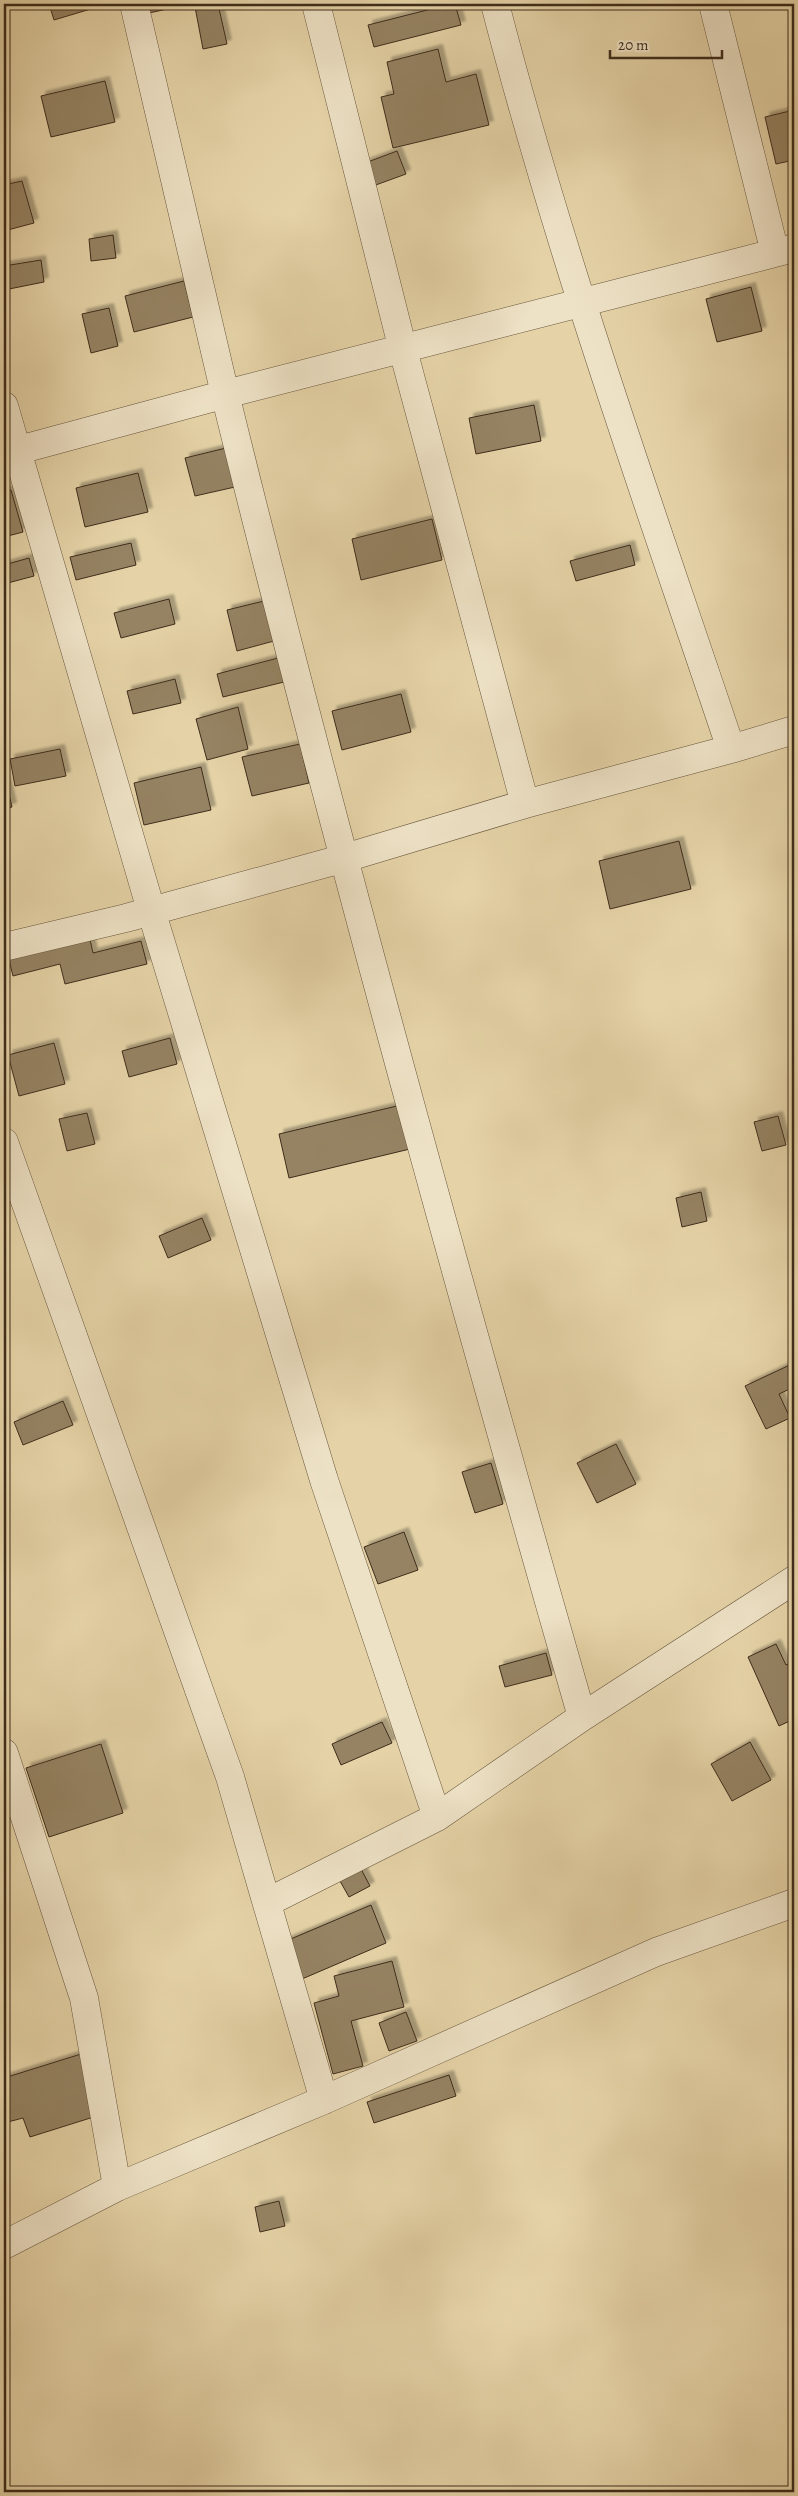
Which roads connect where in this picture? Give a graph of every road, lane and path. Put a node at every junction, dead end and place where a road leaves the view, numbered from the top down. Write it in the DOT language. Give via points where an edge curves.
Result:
graph roads {
  1 [pos="134,4"];
  2 [pos="316,4"];
  3 [pos="495,4"];
  4 [pos="713,4"];
  5 [pos="785,251"];
  6 [pos="582,302"];
  7 [pos="403,350"];
  8 [pos="226,394"];
  9 [pos="4,406"];
  10 [pos="11,452"];
  11 [pos="794,730"];
  12 [pos="731,749"];
  13 [pos="525,804"];
  14 [pos="345,858"];
  15 [pos="151,910"];
  16 [pos="4,947"];
  17 [pos="4,1142"];
  18 [pos="794,1580"];
  19 [pos="582,1717"];
  20 [pos="4,1753"];
  21 [pos="437,1816"];
  22 [pos="268,1902"];
  23 [pos="794,1903"];
  24 [pos="324,2100"];
  25 [pos="117,2187"];
  26 [pos="4,2245"];
  1 -- 8 [label="street"];
  2 -- 7 [label="street"];
  3 -- 6 [label="street"];
  4 -- 5 [label="street"];
  5 -- 6 [label="street"];
  6 -- 7 [label="street"];
  6 -- 12 [label="street"];
  7 -- 8 [label="street"];
  7 -- 13 [label="street"];
  8 -- 10 [label="street"];
  8 -- 14 [label="street"];
  9 -- 10 [label="street"];
  10 -- 15 [label="street"];
  11 -- 12 [label="street"];
  12 -- 13 [label="street"];
  13 -- 14 [label="street"];
  14 -- 15 [label="street"];
  14 -- 19 [label="street" via="448,1244"];
  15 -- 16 [label="street"];
  15 -- 21 [label="street" via="324,1480"];
  17 -- 22 [label="street" via="230,1777"];
  18 -- 19 [label="street"];
  19 -- 21 [label="street"];
  20 -- 25 [label="street" via="84,1998"];
  21 -- 22 [label="street"];
  22 -- 24 [label="street"];
  23 -- 24 [label="street" via="656,1952"];
  24 -- 25 [label="street"];
  25 -- 26 [label="street"];
}
